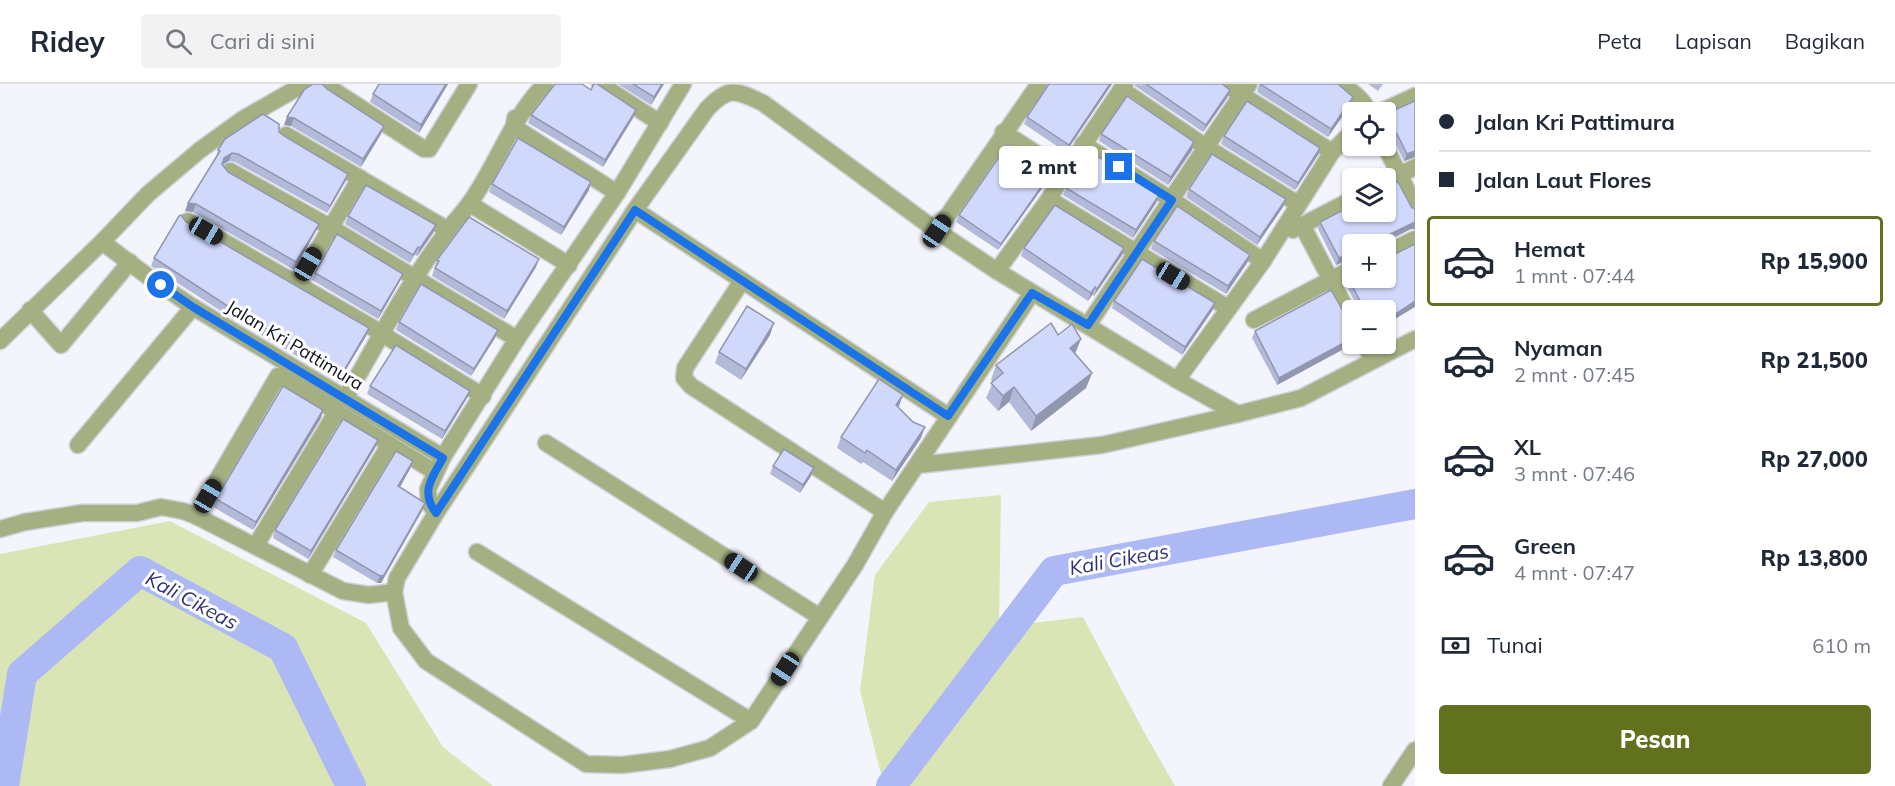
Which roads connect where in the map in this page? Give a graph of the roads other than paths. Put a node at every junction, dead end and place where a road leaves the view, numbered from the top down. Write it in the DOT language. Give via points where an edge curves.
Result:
graph roads {
  1 [pos="304,84"];
  2 [pos="326,84"];
  3 [pos="469,84"];
  4 [pos="530,84"];
  5 [pos="545,84"];
  6 [pos="600,84"];
  7 [pos="683,84"];
  8 [pos="1039,84"];
  9 [pos="1225,84"];
  10 [pos="1341,84"];
  11 [pos="1123,86"];
  12 [pos="1245,90"];
  13 [pos="1415,96"];
  14 [pos="1362,102"];
  15 [pos="1396,105"];
  16 [pos="660,123"];
  17 [pos="514,127"];
  18 [pos="1004,132"];
  19 [pos="286,135"];
  20 [pos="1342,142"];
  21 [pos="1083,144"];
  22 [pos="1206,147"];
  23 [pos="1332,152"];
  24 [pos="1415,167"];
  25 [pos="230,171"];
  26 [pos="1065,172"];
  27 [pos="1396,177"];
  28 [pos="360,178"];
  29 [pos="1396,183"];
  30 [pos="617,193"];
  31 [pos="1049,199"];
  32 [pos="1172,200"];
  33 [pos="470,204"];
  34 [pos="1298,204"];
  35 [pos="1342,205"];
  36 [pos="1415,206"];
  37 [pos="635,210"];
  38 [pos="188,220"];
  39 [pos="1302,225"];
  40 [pos="330,227"];
  41 [pos="448,230"];
  42 [pos="937,231"];
  43 [pos="1415,239"];
  44 [pos="1275,240"];
  45 [pos="102,242"];
  46 [pos="1396,248"];
  47 [pos="1136,254"];
  48 [pos="1263,261"];
  49 [pos="130,262"];
  50 [pos="568,265"];
  51 [pos="998,271"];
  52 [pos="1342,273"];
  53 [pos="416,279"];
  54 [pos="1330,279"];
  55 [pos="742,281"];
  56 [pos="298,283"];
  57 [pos="1032,293"];
  58 [pos="1342,301"];
  59 [pos="193,307"];
  60 [pos="1228,308"];
  61 [pos="30,309"];
  62 [pos="1254,320"];
  63 [pos="1088,325"];
  64 [pos="378,331"];
  65 [pos="517,339"];
  66 [pos="1415,339"];
  67 [pos="0,341"];
  68 [pos="1370,354"];
  69 [pos="1373,360"];
  70 [pos="1177,380"];
  71 [pos="483,396"];
  72 [pos="342,404"];
  73 [pos="1238,414"];
  74 [pos="948,416"];
  75 [pos="546,442"];
  76 [pos="390,444"];
  77 [pos="78,445"];
  78 [pos="439,465"];
  79 [pos="918,465"];
  80 [pos="885,512"];
  81 [pos="436,513"];
  82 [pos="196,516"];
  83 [pos="0,529"];
  84 [pos="256,545"];
  85 [pos="477,552"];
  86 [pos="310,575"];
  87 [pos="394,592"];
  88 [pos="820,618"];
  89 [pos="751,721"];
  90 [pos="1415,750"];
  91 [pos="1391,786"];
  1 -- 45 [label="street" via="243,119 200,150 148,194"];
  2 -- 3 [label="street" via="429,149"];
  4 -- 17 [label="street"];
  5 -- 17 [label="street"];
  6 -- 16 [label="street"];
  7 -- 16 [label="street"];
  8 -- 18 [label="street"];
  9 -- 12 [label="street"];
  10 -- 14 [label="street"];
  11 -- 21 [label="street"];
  11 -- 22 [label="street"];
  12 -- 22 [label="street"];
  12 -- 23 [label="street"];
  13 -- 15 [label="street"];
  16 -- 30 [label="street"];
  17 -- 30 [label="street"];
  17 -- 33 [label="street"];
  18 -- 26 [label="street"];
  18 -- 42 [label="street"];
  19 -- 28 [label="street"];
  20 -- 23 [label="street"];
  21 -- 26 [label="street"];
  21 -- 32 [label="street"];
  22 -- 32 [label="street"];
  22 -- 34 [label="street"];
  23 -- 34 [label="street"];
  24 -- 27 [label="street"];
  25 -- 40 [label="street"];
  26 -- 31 [label="street"];
  28 -- 40 [label="street"];
  28 -- 41 [label="street"];
  29 -- 36 [label="street"];
  30 -- 50 [label="street"];
  31 -- 47 [label="street"];
  31 -- 51 [label="street"];
  32 -- 47 [label="street"];
  32 -- 48 [label="street"];
  33 -- 41 [label="street"];
  33 -- 50 [label="street"];
  34 -- 44 [label="street"];
  35 -- 39 [label="street"];
  37 -- 42 [label="street" via="707,109 720,95 732,91 763,103"];
  37 -- 55 [label="street"];
  37 -- 81 [label="street"];
  38 -- 56 [label="street"];
  39 -- 44 [label="street"];
  39 -- 54 [label="street"];
  40 -- 53 [label="street"];
  40 -- 56 [label="street"];
  41 -- 53 [label="street"];
  42 -- 51 [label="street"];
  43 -- 46 [label="street"];
  44 -- 48 [label="street"];
  45 -- 49 [label="street, Jalan Kri Pattimura"];
  45 -- 61 [label="street"];
  47 -- 60 [label="street"];
  47 -- 63 [label="street"];
  48 -- 60 [label="street"];
  49 -- 59 [label="street, Jalan Kri Pattimura"];
  49 -- 61 [label="street" via="61,345"];
  50 -- 65 [label="street"];
  51 -- 57 [label="street"];
  52 -- 54 [label="street"];
  53 -- 64 [label="street"];
  53 -- 65 [label="street"];
  54 -- 58 [label="street"];
  54 -- 62 [label="street"];
  55 -- 74 [label="street"];
  55 -- 80 [label="street" via="684,368 684,378"];
  56 -- 64 [label="street"];
  57 -- 63 [label="street"];
  57 -- 74 [label="street"];
  59 -- 72 [label="street, Jalan Kri Pattimura"];
  59 -- 77 [label="street"];
  60 -- 70 [label="street"];
  61 -- 67 [label="street"];
  63 -- 70 [label="street"];
  64 -- 71 [label="street"];
  64 -- 72 [label="street"];
  65 -- 71 [label="street"];
  66 -- 69 [label="street"];
  68 -- 69 [label="street"];
  69 -- 73 [label="street" via="1301,398"];
  70 -- 73 [label="street"];
  71 -- 78 [label="street"];
  72 -- 76 [label="street"];
  72 -- 78 [label="street, Jalan Kri Pattimura"];
  72 -- 82 [label="street" via="278,376"];
  72 -- 84 [label="street"];
  73 -- 79 [label="street" via="1102,445"];
  74 -- 79 [label="street"];
  75 -- 88 [label="street"];
  76 -- 78 [label="street"];
  76 -- 86 [label="street"];
  78 -- 81 [label="street" via="428,489 429,503"];
  79 -- 80 [label="street"];
  80 -- 88 [label="street"];
  81 -- 87 [label="street" via="397,578"];
  82 -- 83 [label="street" via="161,507 137,513 82,513"];
  82 -- 84 [label="street"];
  84 -- 86 [label="street"];
  85 -- 89 [label="street"];
  86 -- 87 [label="street" via="343,591 369,595"];
  87 -- 89 [label="street" via="401,628 426,661 586,764 622,765 670,759 710,748"];
  88 -- 89 [label="street"];
  90 -- 91 [label="street"];
}
